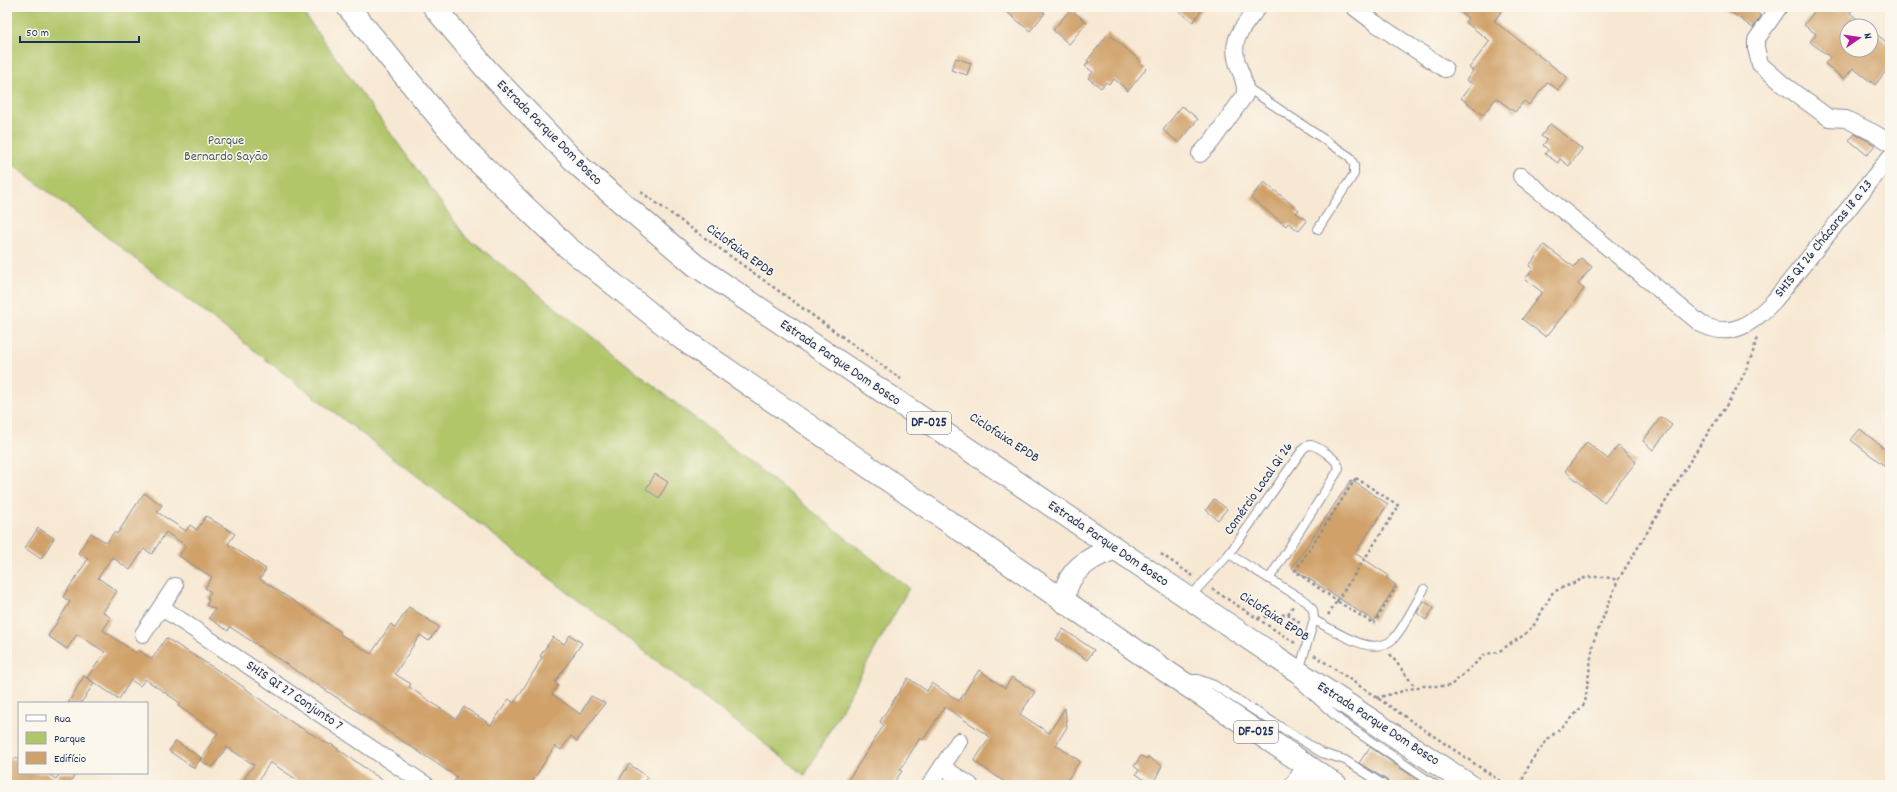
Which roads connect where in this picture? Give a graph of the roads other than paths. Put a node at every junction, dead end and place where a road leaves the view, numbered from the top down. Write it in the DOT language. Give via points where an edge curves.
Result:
graph roads {
  1 [pos="348,7"];
  2 [pos="434,7"];
  3 [pos="1258,7"];
  4 [pos="1354,7"];
  5 [pos="1779,7"];
  6 [pos="1445,69"];
  7 [pos="1246,86"];
  8 [pos="1890,143"];
  9 [pos="1200,154"];
  10 [pos="1889,162"];
  11 [pos="1521,176"];
  12 [pos="1318,229"];
  13 [pos="1116,549"];
  14 [pos="1229,554"];
  15 [pos="1269,579"];
  16 [pos="175,586"];
  17 [pos="1424,589"];
  18 [pos="1196,591"];
  19 [pos="1064,602"];
  20 [pos="161,607"];
  21 [pos="1314,620"];
  22 [pos="143,634"];
  23 [pos="1292,667"];
  24 [pos="1176,678"];
  25 [pos="959,741"];
  26 [pos="942,766"];
  27 [pos="1309,766"];
  28 [pos="426,785"];
  29 [pos="930,785"];
  30 [pos="970,785"];
  31 [pos="1296,785"];
  32 [pos="1336,785"];
  33 [pos="1384,785"];
  34 [pos="1435,785"];
  35 [pos="1470,785"];
  1 -- 19 [label="main road, DF-025" via="466,150 566,246 680,338"];
  2 -- 13 [label="main road, Estrada Parque Dom Bosco / DF-025" via="486,70 579,166 695,265"];
  3 -- 7 [label="street" via="1238,34 1234,49"];
  4 -- 6 [label="street"];
  5 -- 8 [label="street" via="1756,40 1760,64 1829,118 1846,119"];
  7 -- 9 [label="street" via="1245,95"];
  7 -- 12 [label="lane" via="1350,157 1354,165 1354,174"];
  10 -- 11 [label="street, SHIS QI 26 Chácaras 18 a 23" via="1774,301 1758,317 1742,326 1725,330 1702,324"];
  13 -- 18 [label="main road, Estrada Parque Dom Bosco / DF-025"];
  13 -- 19 [label="main road" via="1100,553 1076,573 1067,586"];
  14 -- 15 [label="lane, Comércio Local Qi 26"];
  14 -- 15 [label="lane, Comércio Local Qi 26" via="1303,449 1312,445 1336,460 1339,469"];
  14 -- 18 [label="lane"];
  15 -- 21 [label="lane, Comércio Local Qi 26" via="1307,602 1313,610"];
  16 -- 20 [label="street"];
  17 -- 21 [label="lane" via="1394,639 1384,646 1356,642"];
  18 -- 23 [label="main road, Estrada Parque Dom Bosco / DF-025"];
  19 -- 24 [label="main road, DF-025"];
  20 -- 22 [label="street"];
  20 -- 28 [label="street, SHIS QI 27 Conjunto 7"];
  21 -- 23 [label="lane" via="1305,650"];
  23 -- 34 [label="lane" via="1301,686 1341,721"];
  23 -- 35 [label="main road, Estrada Parque Dom Bosco / DF-025"];
  24 -- 27 [label="main road, DF-025"];
  24 -- 33 [label="lane" via="1198,679 1214,685 1322,753 1345,760"];
  25 -- 26 [label="street"];
  26 -- 29 [label="street"];
  26 -- 30 [label="street"];
  27 -- 31 [label="main road"];
  27 -- 32 [label="main road, DF-025"];
}
